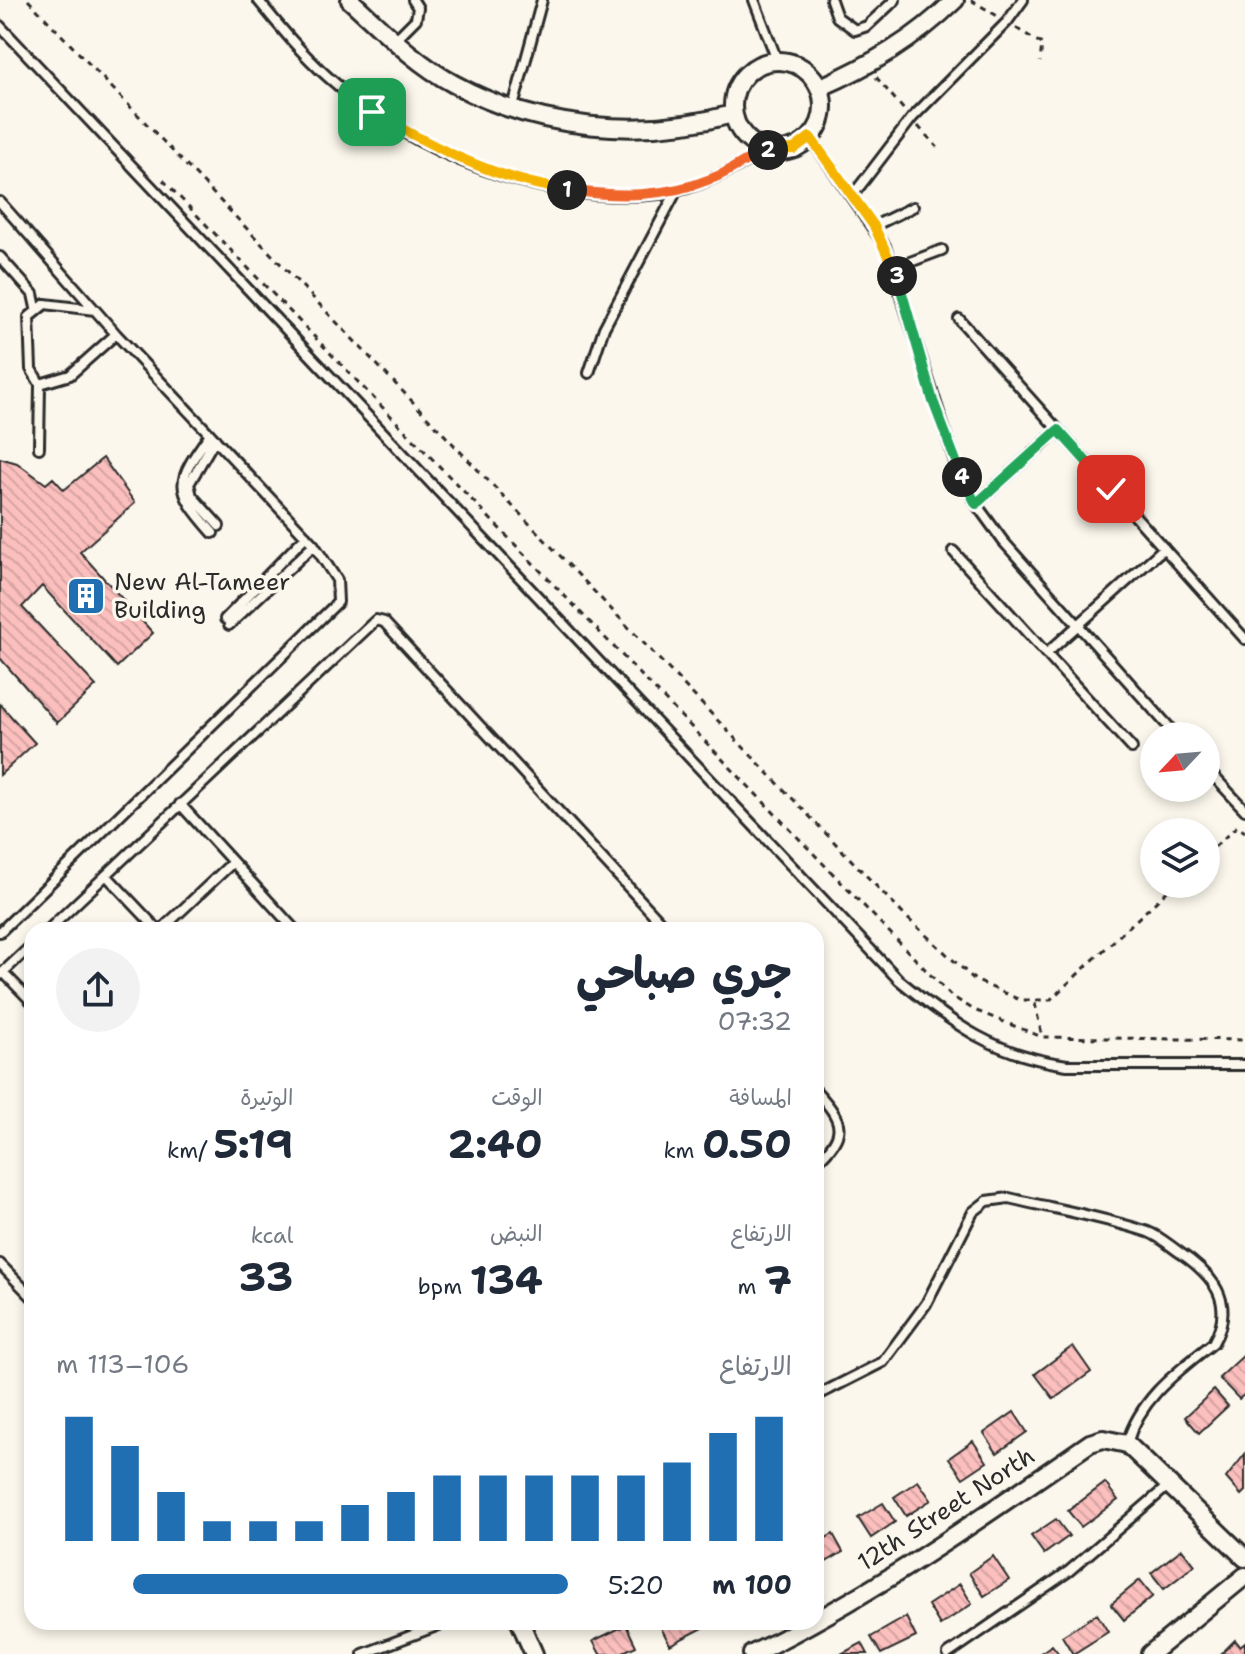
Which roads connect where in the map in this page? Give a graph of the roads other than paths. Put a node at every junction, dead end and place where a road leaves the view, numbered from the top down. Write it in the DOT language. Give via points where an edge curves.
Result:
graph roads {
  1 [pos="258,0"];
  2 [pos="350,0"];
  3 [pos="413,0"];
  4 [pos="542,0"];
  5 [pos="754,0"];
  6 [pos="831,0"];
  7 [pos="895,0"];
  8 [pos="955,0"];
  9 [pos="1023,0"];
  10 [pos="0,26"];
  11 [pos="394,41"];
  12 [pos="777,60"];
  13 [pos="819,88"];
  14 [pos="513,107"];
  15 [pos="733,114"];
  16 [pos="810,137"];
  17 [pos="766,150"];
  18 [pos="677,190"];
  19 [pos="853,195"];
  20 [pos="0,202"];
  21 [pos="913,207"];
  22 [pos="874,226"];
  23 [pos="942,250"];
  24 [pos="0,257"];
  25 [pos="894,268"];
  26 [pos="36,308"];
  27 [pos="95,310"];
  28 [pos="959,319"];
  29 [pos="116,334"];
  30 [pos="589,373"];
  31 [pos="40,384"];
  32 [pos="1058,430"];
  33 [pos="212,437"];
  34 [pos="39,448"];
  35 [pos="976,504"];
  36 [pos="216,529"];
  37 [pos="306,536"];
  38 [pos="314,545"];
  39 [pos="1164,548"];
  40 [pos="953,551"];
  41 [pos="1077,626"];
  42 [pos="1245,639"];
  43 [pos="1046,654"];
  44 [pos="1164,722"];
  45 [pos="1132,748"];
  46 [pos="1220,783"];
  47 [pos="180,804"];
  48 [pos="1245,810"];
  49 [pos="233,862"];
  50 [pos="106,875"];
  51 [pos="56,922"];
  52 [pos="151,922"];
  53 [pos="168,922"];
  54 [pos="288,922"];
  55 [pos="661,922"];
  56 [pos="0,932"];
  57 [pos="24,952"];
  58 [pos="2,973"];
  59 [pos="24,994"];
  60 [pos="1245,1065"];
  61 [pos="824,1101"];
  62 [pos="824,1155"];
  63 [pos="0,1264"];
  64 [pos="24,1289"];
  65 [pos="824,1392"];
  66 [pos="1127,1444"];
  67 [pos="1169,1485"];
  68 [pos="1243,1551"];
  69 [pos="1245,1576"];
  70 [pos="824,1618"];
  71 [pos="426,1630"];
  72 [pos="524,1630"];
  73 [pos="803,1630"];
  74 [pos="363,1654"];
  75 [pos="534,1654"];
  76 [pos="752,1654"];
  77 [pos="948,1654"];
  78 [pos="1150,1654"];
  1 -- 18 [label="lane" via="327,77 372,112 434,148 547,187 609,196"];
  2 -- 11 [label="street"];
  3 -- 11 [label="lane" via="416,19"];
  4 -- 14 [label="lane"];
  5 -- 12 [label="lane"];
  6 -- 7 [label="lane" via="837,17 855,30"];
  8 -- 13 [label="street" via="924,30 867,67"];
  9 -- 19 [label="lane" via="912,118"];
  10 -- 60 [label="lane" via="899,980 981,1040 1038,1061"];
  11 -- 14 [label="street" via="455,85"];
  12 -- 13 [label="street" via="800,66"];
  12 -- 15 [label="street" via="742,77"];
  13 -- 16 [label="street" via="823,113"];
  14 -- 15 [label="street" via="623,130 686,126"];
  15 -- 17 [label="street" via="744,136"];
  16 -- 17 [label="street" via="794,149"];
  16 -- 19 [label="lane"];
  17 -- 18 [label="lane" via="714,178"];
  18 -- 30 [label="lane" via="604,328"];
  19 -- 22 [label="lane"];
  20 -- 27 [label="lane"];
  21 -- 22 [label="lane"];
  22 -- 25 [label="lane"];
  23 -- 25 [label="lane"];
  24 -- 26 [label="lane" via="33,294"];
  25 -- 35 [label="lane" via="942,427"];
  26 -- 27 [label="lane" via="45,304"];
  26 -- 31 [label="lane" via="29,317 31,369"];
  27 -- 29 [label="lane"];
  28 -- 32 [label="lane"];
  29 -- 31 [label="lane" via="70,375"];
  29 -- 33 [label="lane"];
  31 -- 34 [label="lane"];
  32 -- 35 [label="lane"];
  32 -- 39 [label="lane"];
  33 -- 36 [label="lane" via="189,484"];
  33 -- 37 [label="lane"];
  35 -- 41 [label="lane"];
  37 -- 38 [label="lane"];
  37 -- 38 [label="lane" via="227,622"];
  38 -- 56 [label="lane" via="337,580 338,602 331,613"];
  39 -- 41 [label="lane"];
  39 -- 42 [label="lane"];
  40 -- 43 [label="lane"];
  41 -- 43 [label="lane"];
  41 -- 44 [label="lane"];
  43 -- 45 [label="lane"];
  46 -- 48 [label="lane"];
  47 -- 49 [label="lane"];
  47 -- 50 [label="lane"];
  47 -- 55 [label="lane" via="369,624 380,620"];
  49 -- 53 [label="lane"];
  49 -- 54 [label="lane"];
  50 -- 51 [label="lane"];
  50 -- 52 [label="lane"];
  57 -- 58 [label="lane"];
  58 -- 59 [label="lane"];
  61 -- 62 [label="lane" via="840,1129"];
  63 -- 64 [label="lane"];
  65 -- 66 [label="lane" via="883,1362 926,1304 973,1212 987,1201 1009,1198 1151,1233 1213,1280 1223,1304 1218,1334 1148,1400"];
  66 -- 67 [label="street"];
  66 -- 70 [label="street, 12th Street North" via="1103,1439 1090,1443"];
  67 -- 68 [label="street"];
  67 -- 77 [label="lane" via="1069,1571"];
  69 -- 78 [label="street"];
  71 -- 74 [label="lane"];
  72 -- 75 [label="street"];
  73 -- 76 [label="street, 12th Street North"];
}
